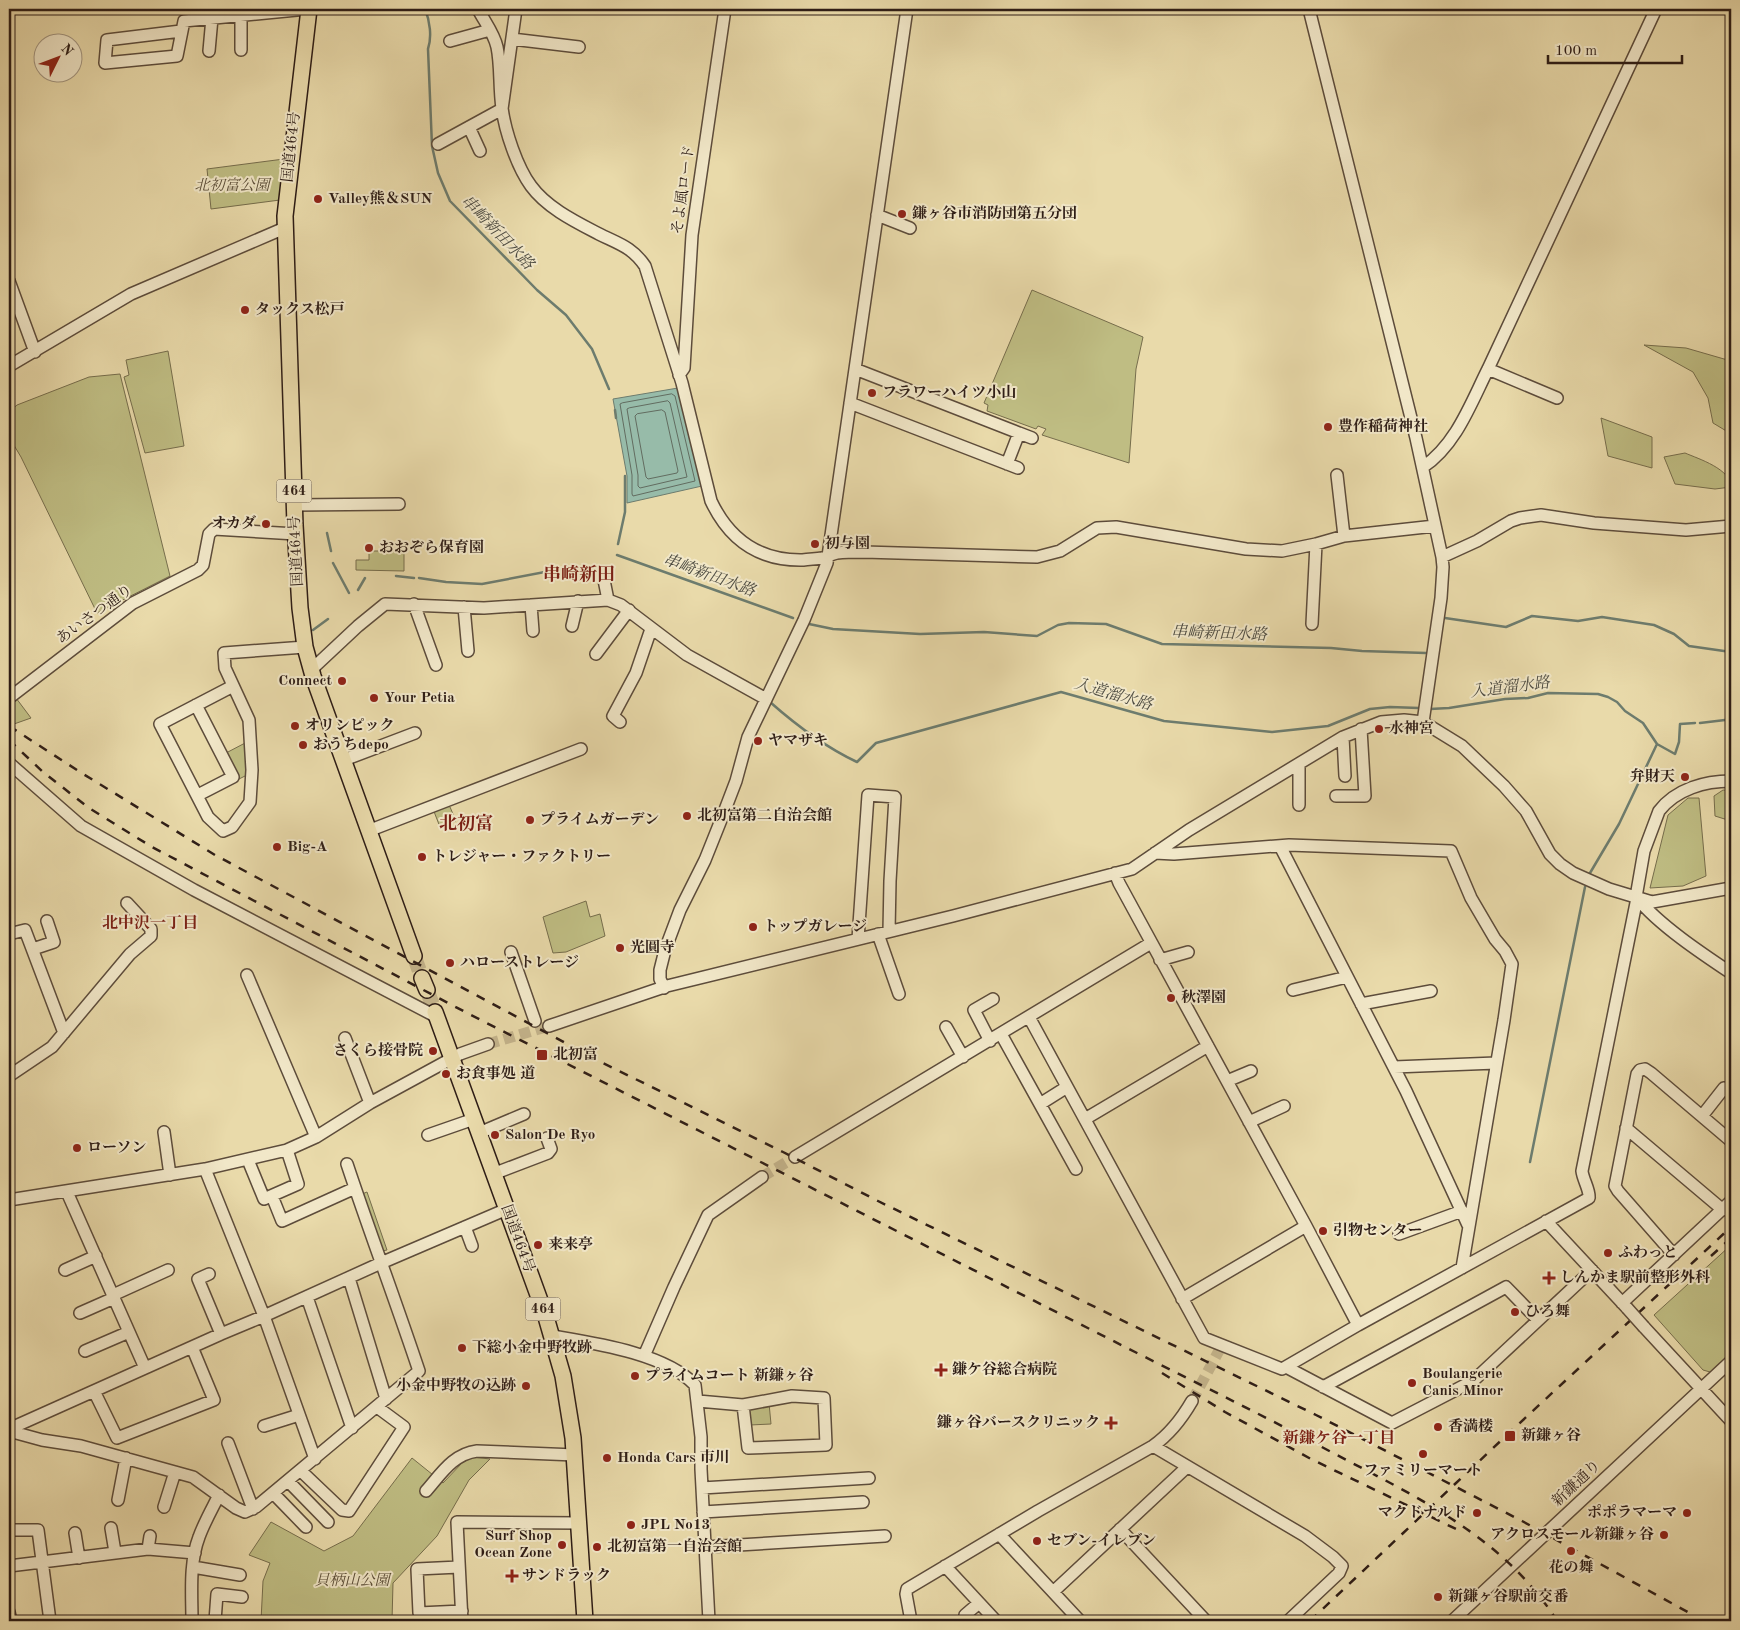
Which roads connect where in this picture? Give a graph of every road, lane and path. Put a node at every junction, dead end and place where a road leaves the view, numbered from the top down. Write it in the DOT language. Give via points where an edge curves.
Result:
graph roads {
  1 [pos="308,9"];
  2 [pos="478,9"];
  3 [pos="516,9"];
  4 [pos="725,9"];
  5 [pos="907,9"];
  6 [pos="1309,9"];
  7 [pos="1656,9"];
  8 [pos="241,16"];
  9 [pos="212,18"];
  10 [pos="490,30"];
  11 [pos="181,31"];
  12 [pos="512,39"];
  13 [pos="450,42"];
  14 [pos="579,47"];
  15 [pos="241,50"];
  16 [pos="209,51"];
  17 [pos="502,109"];
  18 [pos="469,127"];
  19 [pos="438,144"];
  20 [pos="480,151"];
  21 [pos="877,215"];
  22 [pos="910,228"];
  23 [pos="286,231"];
  24 [pos="9,281"];
  25 [pos="34,352"];
  26 [pos="9,366"];
  27 [pos="855,369"];
  28 [pos="1488,369"];
  29 [pos="679,375"];
  30 [pos="1556,398"];
  31 [pos="850,403"];
  32 [pos="1019,433"];
  33 [pos="1032,438"];
  34 [pos="1423,467"];
  35 [pos="1337,475"];
  36 [pos="399,504"];
  37 [pos="295,505"];
  38 [pos="1435,526"];
  39 [pos="1731,526"];
  40 [pos="296,534"];
  41 [pos="1344,536"];
  42 [pos="1316,544"];
  43 [pos="829,556"];
  44 [pos="1442,557"];
  45 [pos="604,580"];
  46 [pos="608,600"];
  47 [pos="578,601"];
  48 [pos="414,604"];
  49 [pos="531,604"];
  50 [pos="464,607"];
  51 [pos="629,610"];
  52 [pos="1312,624"];
  53 [pos="572,626"];
  54 [pos="651,629"];
  55 [pos="533,631"];
  56 [pos="306,647"];
  57 [pos="468,652"];
  58 [pos="596,654"];
  59 [pos="436,665"];
  60 [pos="311,670"];
  61 [pos="233,686"];
  62 [pos="9,698"];
  63 [pos="766,699"];
  64 [pos="196,705"];
  65 [pos="620,722"];
  66 [pos="1422,722"];
  67 [pos="1361,729"];
  68 [pos="415,733"];
  69 [pos="1343,737"];
  70 [pos="581,749"];
  71 [pos="344,760"];
  72 [pos="9,763"];
  73 [pos="1299,764"];
  74 [pos="1345,776"];
  75 [pos="1731,782"];
  76 [pos="198,795"];
  77 [pos="1336,796"];
  78 [pos="1299,805"];
  79 [pos="368,831"];
  80 [pos="1280,846"];
  81 [pos="1155,853"];
  82 [pos="1115,873"];
  83 [pos="1731,888"];
  84 [pos="1636,897"];
  85 [pos="128,903"];
  86 [pos="47,921"];
  87 [pos="884,933"];
  88 [pos="9,934"];
  89 [pos="858,939"];
  90 [pos="1151,944"];
  91 [pos="33,948"];
  92 [pos="511,952"];
  93 [pos="1188,952"];
  94 [pos="414,956"];
  95 [pos="1160,960"];
  96 [pos="1731,973"];
  97 [pos="247,975"];
  98 [pos="1347,977"];
  99 [pos="664,988"];
  100 [pos="1293,990"];
  101 [pos="1430,991"];
  102 [pos="899,994"];
  103 [pos="992,999"];
  104 [pos="1361,1004"];
  105 [pos="436,1015"];
  106 [pos="1029,1017"];
  107 [pos="535,1021"];
  108 [pos="549,1026"];
  109 [pos="946,1027"];
  110 [pos="64,1033"];
  111 [pos="1001,1034"];
  112 [pos="345,1038"];
  113 [pos="990,1040"];
  114 [pos="488,1044"];
  115 [pos="1208,1046"];
  116 [pos="963,1057"];
  117 [pos="452,1059"];
  118 [pos="1496,1063"];
  119 [pos="1394,1067"];
  120 [pos="1251,1071"];
  121 [pos="9,1076"];
  122 [pos="1227,1081"];
  123 [pos="1067,1087"];
  124 [pos="1724,1088"];
  125 [pos="370,1104"];
  126 [pos="1040,1104"];
  127 [pos="1284,1106"];
  128 [pos="524,1114"];
  129 [pos="1702,1116"];
  130 [pos="1085,1119"];
  131 [pos="1250,1122"];
  132 [pos="476,1126"];
  133 [pos="1626,1128"];
  134 [pos="164,1132"];
  135 [pos="428,1135"];
  136 [pos="316,1137"];
  137 [pos="547,1138"];
  138 [pos="1731,1140"];
  139 [pos="287,1150"];
  140 [pos="795,1157"];
  141 [pos="248,1160"];
  142 [pos="347,1164"];
  143 [pos="205,1169"];
  144 [pos="1076,1170"];
  145 [pos="493,1174"];
  146 [pos="170,1175"];
  147 [pos="762,1177"];
  148 [pos="355,1188"];
  149 [pos="67,1192"];
  150 [pos="272,1196"];
  151 [pos="9,1200"];
  152 [pos="1727,1205"];
  153 [pos="507,1209"];
  154 [pos="1462,1211"];
  155 [pos="1546,1221"];
  156 [pos="1468,1225"];
  157 [pos="1306,1226"];
  158 [pos="465,1227"];
  159 [pos="1399,1234"];
  160 [pos="472,1246"];
  161 [pos="1674,1255"];
  162 [pos="96,1256"];
  163 [pos="381,1263"];
  164 [pos="1462,1268"];
  165 [pos="65,1270"];
  166 [pos="168,1270"];
  167 [pos="1592,1270"];
  168 [pos="209,1274"];
  169 [pos="349,1278"];
  170 [pos="113,1297"];
  171 [pos="307,1297"];
  172 [pos="1182,1299"];
  173 [pos="1625,1305"];
  174 [pos="80,1313"];
  175 [pos="264,1316"];
  176 [pos="1538,1320"];
  177 [pos="1358,1325"];
  178 [pos="129,1332"];
  179 [pos="221,1334"];
  180 [pos="552,1336"];
  181 [pos="192,1347"];
  182 [pos="85,1352"];
  183 [pos="644,1356"];
  184 [pos="1731,1361"];
  185 [pos="1286,1367"];
  186 [pos="144,1368"];
  187 [pos="1323,1387"];
  188 [pos="1702,1389"];
  189 [pos="94,1391"];
  190 [pos="386,1399"];
  191 [pos="698,1401"];
  192 [pos="1192,1401"];
  193 [pos="743,1405"];
  194 [pos="377,1407"];
  195 [pos="299,1415"];
  196 [pos="1731,1420"];
  197 [pos="264,1426"];
  198 [pos="352,1428"];
  199 [pos="9,1430"];
  200 [pos="228,1444"];
  201 [pos="1153,1446"];
  202 [pos="575,1455"];
  203 [pos="126,1458"];
  204 [pos="315,1459"];
  205 [pos="1187,1467"];
  206 [pos="301,1471"];
  207 [pos="175,1472"];
  208 [pos="869,1478"];
  209 [pos="288,1481"];
  210 [pos="702,1488"];
  211 [pos="426,1491"];
  212 [pos="273,1494"];
  213 [pos="219,1495"];
  214 [pos="118,1500"];
  215 [pos="863,1502"];
  216 [pos="164,1507"];
  217 [pos="253,1509"];
  218 [pos="703,1512"];
  219 [pos="328,1522"];
  220 [pos="579,1523"];
  221 [pos="306,1527"];
  222 [pos="111,1528"];
  223 [pos="1120,1529"];
  224 [pos="9,1530"];
  225 [pos="75,1533"];
  226 [pos="1000,1534"];
  227 [pos="150,1536"];
  228 [pos="885,1536"];
  229 [pos="705,1547"];
  230 [pos="148,1549"];
  231 [pos="115,1552"];
  232 [pos="195,1553"];
  233 [pos="79,1558"];
  234 [pos="42,1563"];
  235 [pos="9,1566"];
  236 [pos="945,1566"];
  237 [pos="192,1567"];
  238 [pos="459,1567"];
  239 [pos="240,1575"];
  240 [pos="1053,1592"];
  241 [pos="242,1597"];
  242 [pos="979,1603"];
  243 [pos="9,1612"];
  244 [pos="462,1616"];
  245 [pos="11,1621"];
  246 [pos="50,1621"];
  247 [pos="192,1621"];
  248 [pos="215,1621"];
  249 [pos="585,1621"];
  250 [pos="709,1621"];
  251 [pos="911,1621"];
  252 [pos="966,1621"];
  253 [pos="996,1621"];
  254 [pos="1080,1621"];
  255 [pos="1206,1621"];
  256 [pos="1288,1621"];
  257 [pos="1452,1621"];
  1 -- 8 [label="street"];
  1 -- 23 [label="highway, 国道464号 / 464" via="291,153"];
  2 -- 10 [label="street"];
  3 -- 12 [label="street"];
  4 -- 29 [label="street, そよ風ロード" via="692,235 684,368"];
  5 -- 21 [label="street"];
  6 -- 34 [label="street"];
  7 -- 28 [label="street"];
  8 -- 9 [label="street"];
  8 -- 15 [label="street"];
  9 -- 11 [label="street" via="184,21"];
  9 -- 16 [label="street"];
  10 -- 13 [label="street"];
  10 -- 17 [label="street" via="496,46"];
  11 -- 11 [label="street" via="107,40 105,63 177,56"];
  12 -- 14 [label="street"];
  12 -- 17 [label="street"];
  17 -- 18 [label="street"];
  17 -- 29 [label="street" via="516,156 538,194 571,218 632,251 646,266"];
  18 -- 19 [label="street"];
  18 -- 20 [label="street"];
  21 -- 22 [label="street"];
  21 -- 27 [label="street"];
  23 -- 25 [label="street" via="280,230 131,294"];
  23 -- 37 [label="highway, 国道464号 / 464"];
  24 -- 25 [label="street"];
  25 -- 26 [label="street"];
  27 -- 31 [label="street"];
  27 -- 32 [label="street"];
  28 -- 30 [label="street"];
  28 -- 34 [label="street" via="1459,428"];
  29 -- 43 [label="street" via="711,501 724,524 757,552 801,560"];
  31 -- 32 [label="street" via="1012,466"];
  31 -- 43 [label="street"];
  32 -- 33 [label="street"];
  34 -- 38 [label="street"];
  35 -- 41 [label="street"];
  36 -- 37 [label="street"];
  37 -- 40 [label="highway, 国道464号 / 464"];
  38 -- 41 [label="street"];
  38 -- 44 [label="street"];
  39 -- 44 [label="street" via="1686,530 1594,523 1541,515 1511,521"];
  40 -- 56 [label="highway, 国道464号 / 464" via="300,616"];
  40 -- 62 [label="street, あいさつ通り" via="214,529 209,534 203,565 198,570 133,603"];
  41 -- 42 [label="street"];
  42 -- 43 [label="street" via="1282,551 1246,549 1116,527 1097,528 1060,550 1037,558 864,552"];
  42 -- 52 [label="street"];
  43 -- 63 [label="street" via="814,597"];
  44 -- 66 [label="street" via="1441,598"];
  45 -- 46 [label="street"];
  46 -- 47 [label="street"];
  46 -- 51 [label="street"];
  47 -- 49 [label="street"];
  47 -- 53 [label="street"];
  48 -- 50 [label="street"];
  48 -- 59 [label="street"];
  48 -- 60 [label="street" via="391,603 379,607"];
  49 -- 50 [label="street"];
  49 -- 55 [label="street"];
  50 -- 57 [label="street"];
  51 -- 54 [label="street"];
  51 -- 58 [label="street"];
  54 -- 63 [label="street" via="687,655"];
  54 -- 65 [label="street" via="636,673 613,716"];
  56 -- 60 [label="highway, 国道464号 / 464"];
  56 -- 61 [label="street" via="224,653 225,668"];
  60 -- 71 [label="highway, 国道464号 / 464"];
  61 -- 64 [label="street"];
  61 -- 76 [label="street" via="250,720 250,802 232,827 223,831 208,817"];
  63 -- 99 [label="street" via="748,737 720,824 665,950 660,970"];
  64 -- 76 [label="street" via="233,777"];
  64 -- 76 [label="street" via="160,724"];
  66 -- 67 [label="street" via="1381,722"];
  66 -- 84 [label="street" via="1462,746 1504,786 1526,811 1540,840 1560,864 1573,874"];
  67 -- 69 [label="street"];
  67 -- 77 [label="street" via="1365,796"];
  68 -- 71 [label="street"];
  69 -- 73 [label="street"];
  69 -- 74 [label="street"];
  70 -- 79 [label="street"];
  71 -- 79 [label="highway, 国道464号 / 464"];
  72 -- 105 [label="street" via="81,826 194,890"];
  73 -- 78 [label="street"];
  73 -- 81 [label="street"];
  75 -- 84 [label="street" via="1694,787 1664,805 1644,851"];
  79 -- 94 [label="highway, 国道464号 / 464"];
  80 -- 81 [label="street"];
  80 -- 98 [label="street"];
  80 -- 118 [label="street" via="1451,851 1471,898 1512,964"];
  81 -- 82 [label="street" via="1132,869"];
  82 -- 87 [label="street"];
  82 -- 90 [label="street"];
  83 -- 84 [label="street" via="1652,902"];
  84 -- 96 [label="street" via="1646,910"];
  84 -- 155 [label="street" via="1582,1171 1589,1198"];
  85 -- 110 [label="street" via="150,929 151,936 130,954"];
  86 -- 91 [label="street" via="54,942"];
  87 -- 89 [label="street"];
  87 -- 89 [label="street" via="895,797 868,795"];
  87 -- 102 [label="street"];
  88 -- 91 [label="street" via="25,930"];
  89 -- 99 [label="street"];
  90 -- 95 [label="street"];
  90 -- 106 [label="street"];
  91 -- 110 [label="street"];
  92 -- 107 [label="street"];
  93 -- 95 [label="street"];
  95 -- 115 [label="street"];
  97 -- 136 [label="street"];
  98 -- 100 [label="street"];
  98 -- 104 [label="street"];
  99 -- 108 [label="street"];
  101 -- 104 [label="street"];
  103 -- 113 [label="street" via="974,1010"];
  104 -- 119 [label="street"];
  105 -- 117 [label="highway, 国道464号 / 464"];
  106 -- 111 [label="street"];
  106 -- 123 [label="street"];
  109 -- 116 [label="street"];
  110 -- 121 [label="street" via="52,1047"];
  111 -- 113 [label="street"];
  111 -- 126 [label="street"];
  112 -- 125 [label="street"];
  113 -- 116 [label="street"];
  114 -- 117 [label="street"];
  115 -- 122 [label="street"];
  115 -- 130 [label="street"];
  116 -- 140 [label="street"];
  117 -- 125 [label="street"];
  117 -- 132 [label="highway, 国道464号 / 464"];
  118 -- 119 [label="street"];
  118 -- 156 [label="street"];
  119 -- 154 [label="street"];
  120 -- 122 [label="street"];
  122 -- 131 [label="street"];
  123 -- 126 [label="street"];
  123 -- 130 [label="street"];
  124 -- 129 [label="street"];
  125 -- 136 [label="street"];
  126 -- 144 [label="street"];
  127 -- 131 [label="street"];
  128 -- 132 [label="street"];
  129 -- 133 [label="street" via="1645,1069 1637,1074"];
  129 -- 138 [label="street"];
  130 -- 172 [label="street"];
  131 -- 157 [label="street"];
  132 -- 135 [label="street"];
  132 -- 145 [label="highway, 国道464号 / 464"];
  133 -- 152 [label="street"];
  133 -- 161 [label="street" via="1615,1186"];
  134 -- 146 [label="street"];
  136 -- 139 [label="street"];
  137 -- 145 [label="street" via="551,1149 548,1153"];
  139 -- 141 [label="street"];
  139 -- 150 [label="street" via="298,1184"];
  141 -- 143 [label="street"];
  141 -- 150 [label="street" via="264,1199"];
  142 -- 148 [label="street"];
  143 -- 146 [label="street"];
  143 -- 175 [label="street"];
  145 -- 153 [label="highway, 国道464号 / 464"];
  146 -- 149 [label="street"];
  147 -- 183 [label="street" via="708,1215"];
  148 -- 150 [label="street" via="282,1220"];
  148 -- 163 [label="street"];
  149 -- 151 [label="street"];
  149 -- 162 [label="street"];
  152 -- 161 [label="street"];
  153 -- 158 [label="street"];
  153 -- 180 [label="highway, 国道464号 / 464"];
  154 -- 156 [label="street"];
  154 -- 159 [label="street"];
  155 -- 164 [label="street"];
  155 -- 167 [label="street"];
  156 -- 164 [label="street"];
  157 -- 172 [label="street"];
  157 -- 177 [label="street"];
  158 -- 160 [label="street"];
  158 -- 163 [label="street"];
  161 -- 173 [label="street"];
  162 -- 165 [label="street"];
  162 -- 170 [label="street"];
  163 -- 169 [label="street"];
  163 -- 190 [label="street" via="419,1371"];
  164 -- 177 [label="street"];
  166 -- 170 [label="street"];
  167 -- 173 [label="street"];
  167 -- 176 [label="street"];
  168 -- 179 [label="street" via="198,1279"];
  169 -- 171 [label="street"];
  169 -- 190 [label="street"];
  170 -- 174 [label="street"];
  170 -- 178 [label="street"];
  171 -- 175 [label="street"];
  171 -- 198 [label="street"];
  172 -- 185 [label="street" via="1204,1338 1282,1369"];
  173 -- 188 [label="street, bridge"];
  175 -- 179 [label="street"];
  175 -- 195 [label="street"];
  176 -- 187 [label="street" via="1506,1287"];
  176 -- 187 [label="street" via="1473,1380 1392,1423"];
  177 -- 185 [label="street"];
  178 -- 182 [label="street"];
  178 -- 186 [label="street"];
  179 -- 181 [label="street"];
  180 -- 183 [label="street"];
  180 -- 202 [label="highway, 国道464号 / 464" via="566,1393"];
  181 -- 186 [label="street"];
  181 -- 189 [label="street" via="214,1400 117,1438"];
  183 -- 191 [label="street" via="690,1380 695,1385"];
  184 -- 188 [label="street, 新鎌通り"];
  185 -- 187 [label="street"];
  186 -- 189 [label="street"];
  188 -- 196 [label="street"];
  188 -- 257 [label="street, 新鎌通り"];
  189 -- 199 [label="street"];
  190 -- 194 [label="street"];
  191 -- 193 [label="street"];
  191 -- 210 [label="street"];
  192 -- 201 [label="street" via="1176,1426"];
  193 -- 193 [label="street" via="792,1396 824,1398 826,1444 748,1448"];
  194 -- 198 [label="street"];
  194 -- 206 [label="street" via="404,1427 349,1511 342,1510"];
  195 -- 197 [label="street"];
  195 -- 204 [label="street"];
  198 -- 204 [label="street"];
  199 -- 203 [label="street"];
  200 -- 217 [label="street"];
  201 -- 205 [label="street"];
  201 -- 226 [label="street"];
  202 -- 211 [label="street" via="469,1452 451,1463"];
  202 -- 220 [label="highway, 国道464号 / 464"];
  203 -- 207 [label="street"];
  203 -- 214 [label="street"];
  204 -- 206 [label="street"];
  205 -- 223 [label="street"];
  205 -- 256 [label="street" via="1305,1536 1342,1566 1339,1573"];
  206 -- 209 [label="street"];
  207 -- 213 [label="street" via="194,1477"];
  207 -- 216 [label="street"];
  208 -- 210 [label="street"];
  209 -- 212 [label="street"];
  209 -- 219 [label="street"];
  210 -- 218 [label="street"];
  212 -- 217 [label="street"];
  212 -- 221 [label="street"];
  213 -- 217 [label="street" via="245,1512"];
  213 -- 232 [label="street" via="198,1538"];
  215 -- 218 [label="street"];
  218 -- 229 [label="street"];
  220 -- 238 [label="street" via="457,1522"];
  220 -- 249 [label="highway, 国道464号 / 464"];
  222 -- 231 [label="street"];
  223 -- 240 [label="street"];
  223 -- 255 [label="street"];
  224 -- 234 [label="street" via="38,1530"];
  225 -- 233 [label="street"];
  226 -- 236 [label="street"];
  226 -- 240 [label="street"];
  227 -- 230 [label="street"];
  228 -- 229 [label="street"];
  229 -- 250 [label="street"];
  230 -- 231 [label="street"];
  230 -- 232 [label="street"];
  231 -- 233 [label="street"];
  232 -- 237 [label="street"];
  233 -- 234 [label="street"];
  234 -- 235 [label="street"];
  234 -- 246 [label="street"];
  236 -- 242 [label="street"];
  236 -- 251 [label="street" via="907,1589"];
  237 -- 239 [label="street"];
  237 -- 247 [label="street"];
  238 -- 244 [label="street"];
  238 -- 244 [label="street" via="417,1569 418,1613"];
  240 -- 254 [label="street"];
  241 -- 248 [label="street" via="217,1594"];
  242 -- 252 [label="street" via="965,1615"];
  242 -- 253 [label="street"];
  243 -- 245 [label="street"];
}
